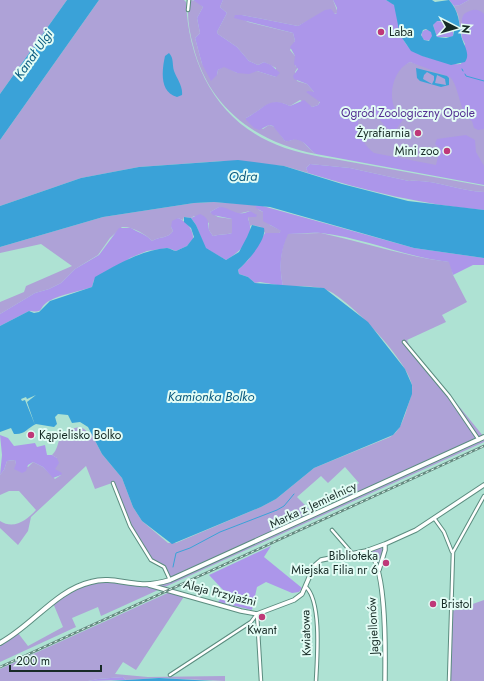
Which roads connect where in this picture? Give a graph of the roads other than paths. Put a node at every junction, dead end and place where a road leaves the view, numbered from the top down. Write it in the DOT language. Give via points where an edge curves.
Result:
graph roads {
  1 [pos="189,0"];
  2 [pos="188,10"];
  3 [pos="404,342"];
  4 [pos="484,437"];
  5 [pos="479,440"];
  6 [pos="113,483"];
  7 [pos="484,485"];
  8 [pos="484,496"];
  9 [pos="434,518"];
  10 [pos="332,530"];
  11 [pos="385,544"];
  12 [pos="366,551"];
  13 [pos="452,552"];
  14 [pos="352,553"];
  15 [pos="378,571"];
  16 [pos="170,580"];
  17 [pos="148,585"];
  18 [pos="306,587"];
  19 [pos="257,614"];
  20 [pos="0,643"];
  21 [pos="170,675"];
  22 [pos="261,681"];
  23 [pos="316,681"];
  24 [pos="385,681"];
  25 [pos="449,681"];
  1 -- 2 [label="street"];
  3 -- 5 [label="street" via="449,396"];
  4 -- 5 [label="main road, Marka z Jemielnicy"];
  5 -- 16 [label="main road, Marka z Jemielnicy"];
  6 -- 16 [label="street, Aleja Przyjaźni" via="134,532 151,560 164,567"];
  7 -- 9 [label="street, Aleja Przyjaźni"];
  8 -- 13 [label="street"];
  9 -- 11 [label="street, Aleja Przyjaźni" via="416,530"];
  9 -- 13 [label="street" via="444,532"];
  10 -- 14 [label="street"];
  11 -- 12 [label="street, Aleja Przyjaźni"];
  11 -- 15 [label="street, Jagiellonów" via="386,550"];
  12 -- 14 [label="street, Aleja Przyjaźni"];
  12 -- 15 [label="street, Jagiellonów" via="374,557"];
  13 -- 25 [label="street"];
  14 -- 18 [label="street, Aleja Przyjaźni" via="319,561"];
  15 -- 24 [label="street, Jagiellonów" via="384,620"];
  16 -- 17 [label="main road, Marka z Jemielnicy"];
  17 -- 19 [label="street, Aleja Przyjaźni"];
  17 -- 20 [label="main road, Aleja Przyjaźni" via="104,580 79,586 67,592 18,633"];
  18 -- 19 [label="street, Aleja Przyjaźni" via="294,600"];
  18 -- 23 [label="street, Kwiatowa" via="313,597 316,613"];
  19 -- 21 [label="street" via="251,622"];
  19 -- 22 [label="street"];
}
